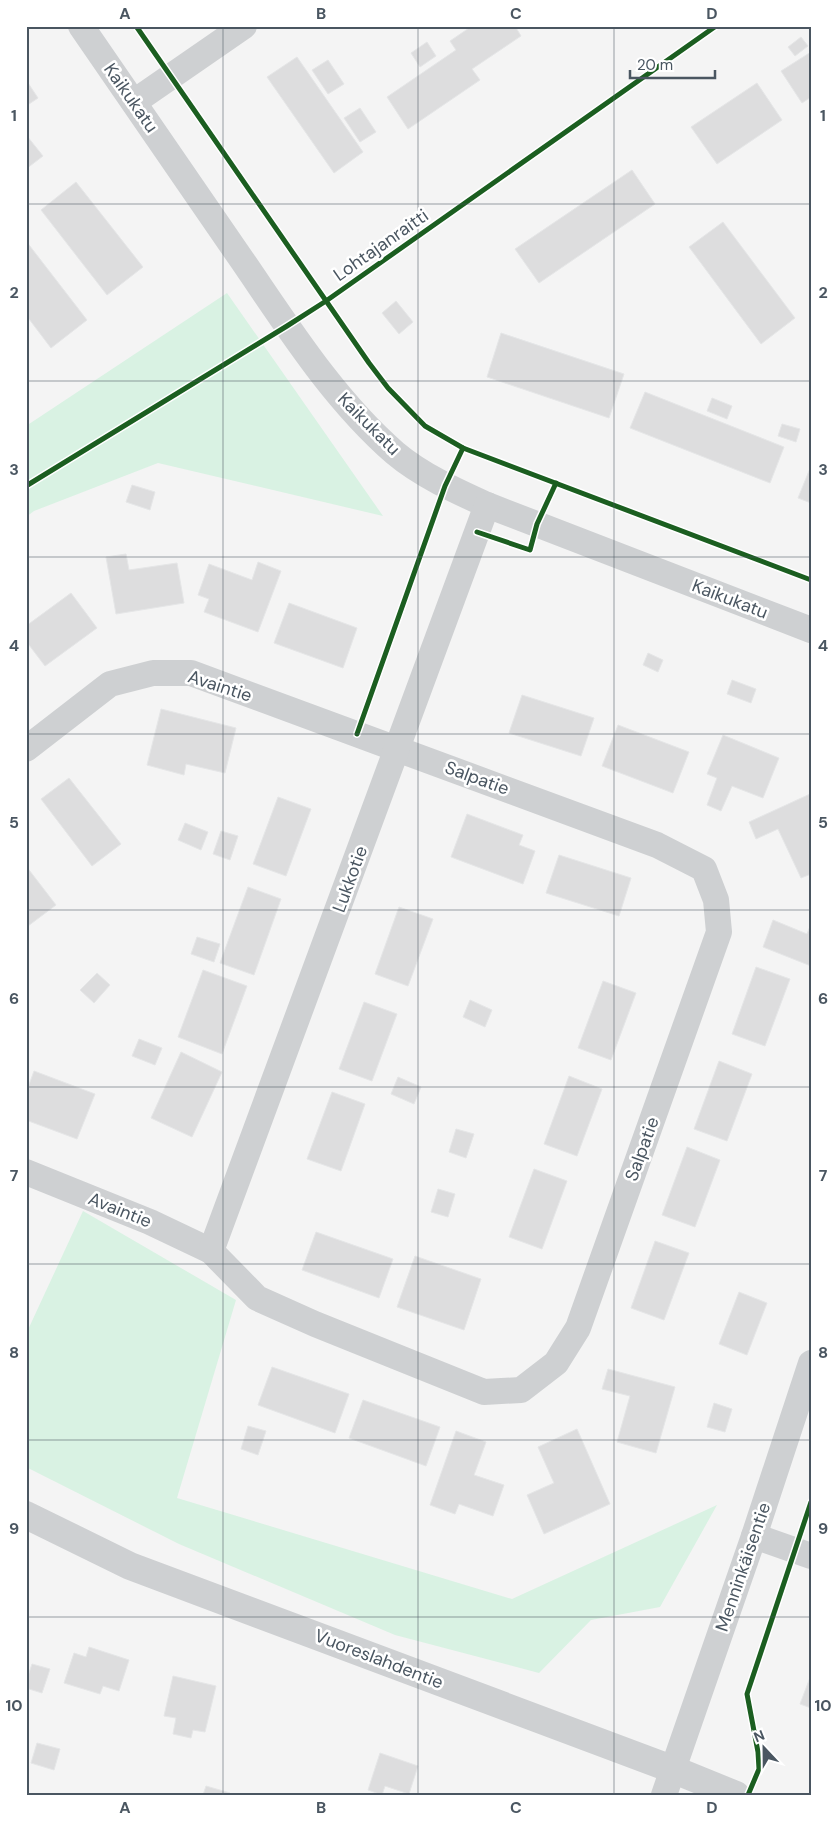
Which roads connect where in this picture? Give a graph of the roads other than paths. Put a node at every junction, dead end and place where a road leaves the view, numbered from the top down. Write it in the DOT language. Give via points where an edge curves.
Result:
graph roads {
  1 [pos="81,26"];
  2 [pos="244,26"];
  3 [pos="134,102"];
  4 [pos="487,506"];
  5 [pos="811,630"];
  6 [pos="398,748"];
  7 [pos="26,749"];
  8 [pos="26,1172"];
  9 [pos="211,1251"];
  10 [pos="811,1364"];
  11 [pos="26,1515"];
  12 [pos="754,1536"];
  13 [pos="811,1556"];
  14 [pos="672,1769"];
  15 [pos="664,1795"];
  16 [pos="736,1795"];
  1 -- 3 [label="street, Kaikukatu"];
  2 -- 3 [label="street"];
  3 -- 4 [label="street, Kaikukatu" via="333,388 396,454 445,486"];
  4 -- 5 [label="street, Kaikukatu"];
  4 -- 6 [label="street, Lukkotie"];
  6 -- 7 [label="street, Avaintie" via="190,673 153,673 110,684"];
  6 -- 9 [label="street, Lukkotie"];
  6 -- 9 [label="street, Salpatie" via="657,845 704,870 716,900 719,932 578,1328 556,1363 521,1390 484,1392 257,1298"];
  8 -- 9 [label="street, Avaintie" via="150,1222"];
  10 -- 12 [label="street, Menninkäisentie"];
  11 -- 14 [label="street, Vuoreslahdentie" via="130,1566"];
  12 -- 13 [label="street"];
  12 -- 14 [label="street, Menninkäisentie"];
  14 -- 15 [label="street, Menninkäisentie"];
  14 -- 16 [label="street, Vuoreslahdentie"];
}
